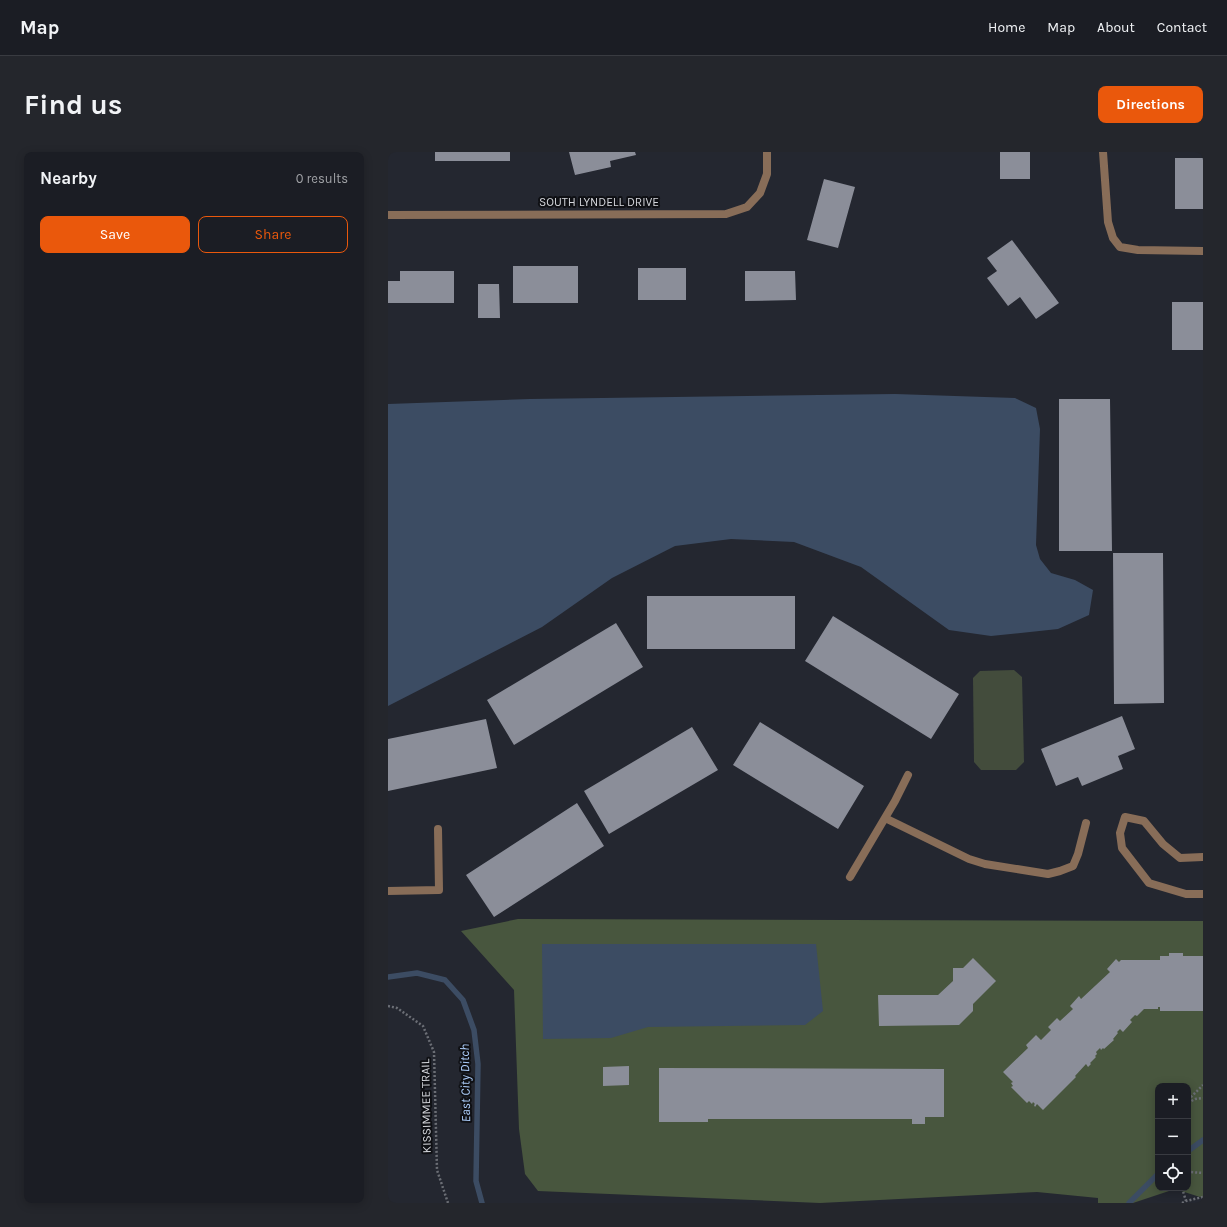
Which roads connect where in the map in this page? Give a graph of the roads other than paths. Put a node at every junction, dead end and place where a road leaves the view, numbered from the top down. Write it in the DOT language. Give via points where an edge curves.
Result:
graph roads {
  1 [pos="767,152"];
  2 [pos="1103,152"];
  3 [pos="388,215"];
  4 [pos="1203,251"];
  5 [pos="908,775"];
  6 [pos="885,818"];
  7 [pos="1086,823"];
  8 [pos="438,829"];
  9 [pos="1203,857"];
  10 [pos="850,877"];
  11 [pos="388,891"];
  12 [pos="1203,894"];
  1 -- 3 [label="street, SOUTH LYNDELL DRIVE" via="767,174 760,193 747,207 726,214"];
  2 -- 4 [label="street" via="1108,222 1113,238 1120,247 1138,250"];
  5 -- 6 [label="street"];
  6 -- 7 [label="street" via="969,859 1048,874 1073,866"];
  6 -- 10 [label="street"];
  8 -- 11 [label="street" via="439,890"];
  9 -- 12 [label="street" via="1180,858 1163,844 1144,821 1125,817 1120,833 1122,848 1148,883 1186,894"];
}
